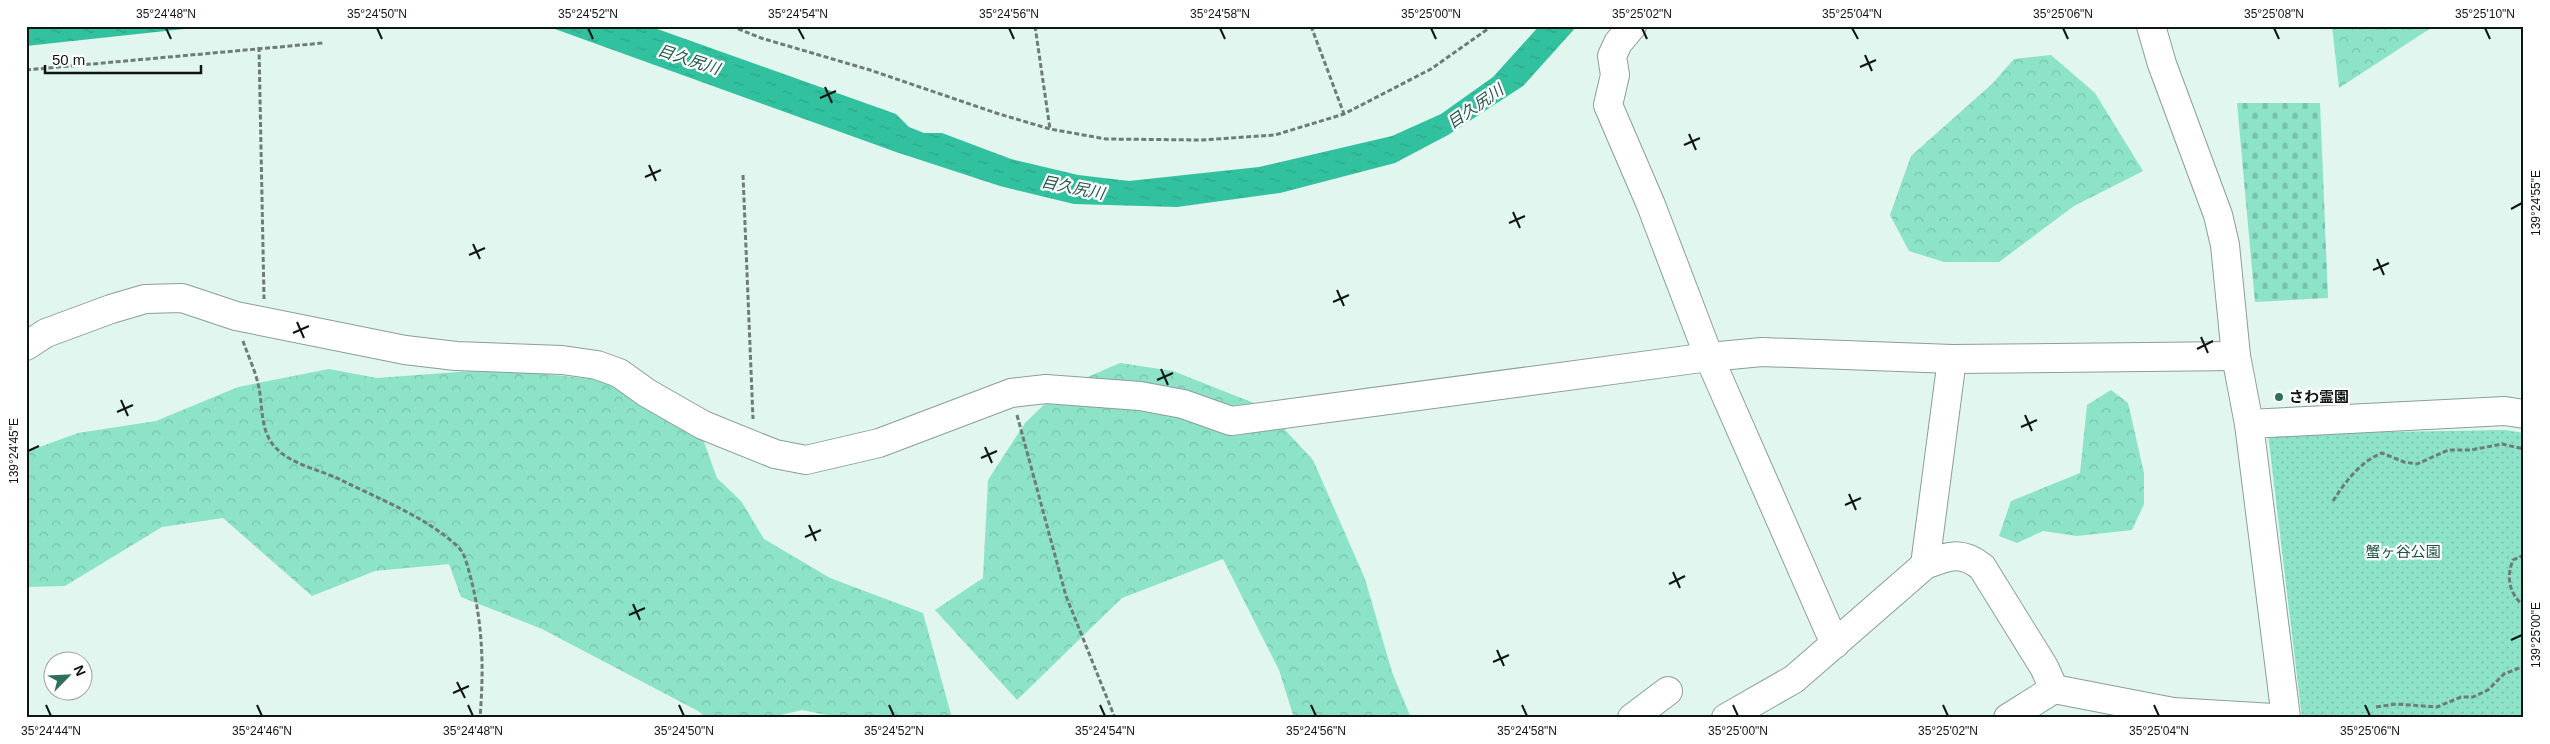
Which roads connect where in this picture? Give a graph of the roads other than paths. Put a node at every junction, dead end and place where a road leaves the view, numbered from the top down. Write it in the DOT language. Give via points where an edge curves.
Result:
graph roads {
  1 [pos="1632,26"];
  2 [pos="2151,26"];
  3 [pos="26,346"];
  4 [pos="2236,356"];
  5 [pos="1709,357"];
  6 [pos="1952,359"];
  7 [pos="2524,414"];
  8 [pos="2249,424"];
  9 [pos="1925,565"];
  10 [pos="1835,644"];
  11 [pos="2054,690"];
  12 [pos="1668,691"];
  13 [pos="1632,718"];
  14 [pos="1726,718"];
  15 [pos="2008,718"];
  16 [pos="2273,718"];
  17 [pos="2286,718"];
  1 -- 5 [label="street" via="1612,56 1615,75 1608,104 1651,204"];
  2 -- 4 [label="street" via="2222,230"];
  3 -- 5 [label="street" via="46,333 145,299 182,298 236,316 406,350 597,365 619,373 703,425 775,454 806,460 879,443 1011,392 1046,389 1140,396 1183,404 1231,421"];
  4 -- 6 [label="street"];
  4 -- 8 [label="street"];
  5 -- 6 [label="street" via="1762,352"];
  5 -- 10 [label="street"];
  6 -- 9 [label="street"];
  7 -- 8 [label="street" via="2505,411"];
  8 -- 17 [label="street"];
  9 -- 10 [label="street"];
  9 -- 11 [label="street" via="1956,556 1970,557 1982,567 2044,667"];
  10 -- 14 [label="street" via="1794,679"];
  11 -- 15 [label="street"];
  11 -- 16 [label="street" via="2173,712"];
  12 -- 13 [label="street"];
}
